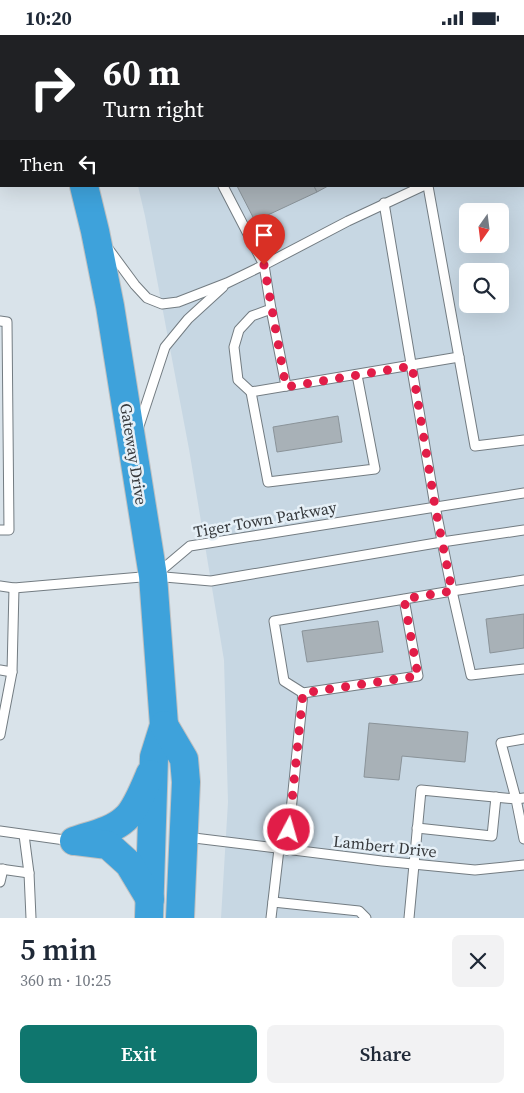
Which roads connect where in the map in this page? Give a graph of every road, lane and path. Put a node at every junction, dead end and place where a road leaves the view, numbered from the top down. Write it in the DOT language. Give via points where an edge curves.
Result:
graph roads {
  1 [pos="84,187"];
  2 [pos="225,187"];
  3 [pos="421,187"];
  4 [pos="428,187"];
  5 [pos="384,203"];
  6 [pos="95,231"];
  7 [pos="264,265"];
  8 [pos="228,283"];
  9 [pos="271,309"];
  10 [pos="0,321"];
  11 [pos="459,357"];
  12 [pos="412,366"];
  13 [pos="357,375"];
  14 [pos="286,387"];
  15 [pos="251,392"];
  16 [pos="4,421"];
  17 [pos="524,440"];
  18 [pos="132,445"];
  19 [pos="524,493"];
  20 [pos="435,506"];
  21 [pos="0,529"];
  22 [pos="524,530"];
  23 [pos="442,542"];
  24 [pos="154,576"];
  25 [pos="524,580"];
  26 [pos="0,586"];
  27 [pos="14,588"];
  28 [pos="452,591"];
  29 [pos="404,599"];
  30 [pos="524,669"];
  31 [pos="0,670"];
  32 [pos="12,672"];
  33 [pos="303,693"];
  34 [pos="164,725"];
  35 [pos="0,735"];
  36 [pos="524,739"];
  37 [pos="153,768"];
  38 [pos="496,797"];
  39 [pos="520,798"];
  40 [pos="417,828"];
  41 [pos="0,831"];
  42 [pos="24,835"];
  43 [pos="183,837"];
  44 [pos="524,839"];
  45 [pos="74,841"];
  46 [pos="283,849"];
  47 [pos="414,864"];
  48 [pos="524,865"];
  49 [pos="1,869"];
  50 [pos="29,873"];
  51 [pos="0,882"];
  52 [pos="273,902"];
  53 [pos="150,909"];
  54 [pos="31,918"];
  55 [pos="180,918"];
  56 [pos="271,918"];
  57 [pos="366,918"];
  58 [pos="409,918"];
  1 -- 6 [label="highway, Gateway Drive"];
  2 -- 7 [label="lane"];
  3 -- 5 [label="lane"];
  4 -- 11 [label="lane"];
  5 -- 7 [label="lane"];
  5 -- 12 [label="lane"];
  6 -- 8 [label="lane" via="141,291 162,304 178,302"];
  6 -- 18 [label="highway, Gateway Drive"];
  7 -- 8 [label="lane"];
  7 -- 9 [label="lane"];
  8 -- 18 [label="lane" via="188,319 165,347"];
  9 -- 14 [label="lane"];
  9 -- 15 [label="lane" via="252,316 239,330 234,347 238,379"];
  10 -- 16 [label="lane" via="7,322"];
  11 -- 12 [label="lane"];
  11 -- 17 [label="lane" via="475,446"];
  12 -- 13 [label="lane"];
  12 -- 20 [label="lane"];
  13 -- 14 [label="lane"];
  13 -- 15 [label="lane" via="375,469 268,482"];
  14 -- 15 [label="lane"];
  16 -- 21 [label="lane" via="10,530"];
  18 -- 24 [label="highway, Gateway Drive"];
  19 -- 20 [label="lane, Tiger Town Parkway"];
  20 -- 23 [label="lane"];
  20 -- 24 [label="lane, Tiger Town Parkway" via="190,546"];
  22 -- 23 [label="lane"];
  23 -- 24 [label="lane" via="211,581"];
  23 -- 28 [label="lane"];
  24 -- 27 [label="lane"];
  24 -- 34 [label="highway, Gateway Drive"];
  25 -- 28 [label="lane"];
  26 -- 27 [label="lane"];
  27 -- 32 [label="lane"];
  28 -- 29 [label="lane"];
  28 -- 30 [label="lane" via="471,675"];
  29 -- 33 [label="lane" via="418,676"];
  29 -- 33 [label="lane" via="274,621 284,681"];
  31 -- 32 [label="lane"];
  32 -- 35 [label="lane"];
  33 -- 46 [label="lane"];
  34 -- 37 [label="highway, Gateway Drive"];
  34 -- 43 [label="highway, Gateway Drive" via="184,759"];
  36 -- 39 [label="lane" via="501,743"];
  37 -- 45 [label="highway" via="126,819"];
  37 -- 53 [label="highway, Gateway Drive"];
  38 -- 39 [label="lane"];
  38 -- 40 [label="lane" via="421,790"];
  38 -- 40 [label="lane" via="492,836"];
  39 -- 44 [label="lane"];
  40 -- 47 [label="lane"];
  41 -- 42 [label="lane"];
  42 -- 45 [label="lane"];
  42 -- 50 [label="lane"];
  43 -- 46 [label="lane, Lambert Drive"];
  43 -- 55 [label="highway, Gateway Drive"];
  45 -- 53 [label="highway" via="108,845 129,864"];
  46 -- 47 [label="lane, Lambert Drive"];
  46 -- 52 [label="lane"];
  47 -- 48 [label="lane, Lambert Drive" via="475,870"];
  47 -- 58 [label="lane"];
  49 -- 50 [label="lane"];
  49 -- 51 [label="lane"];
  50 -- 54 [label="lane"];
  52 -- 56 [label="lane"];
  52 -- 57 [label="lane" via="359,911"];
}
